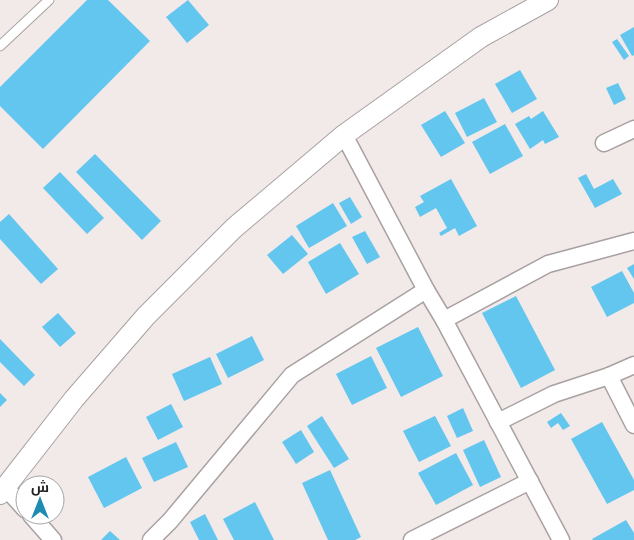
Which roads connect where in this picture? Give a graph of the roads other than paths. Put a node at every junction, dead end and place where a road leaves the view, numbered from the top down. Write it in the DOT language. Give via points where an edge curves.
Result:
graph roads {
  1 [pos="49,0"];
  2 [pos="548,0"];
  3 [pos="0,46"];
  4 [pos="634,129"];
  5 [pos="344,135"];
  6 [pos="604,143"];
  7 [pos="634,241"];
  8 [pos="426,290"];
  9 [pos="444,320"];
  10 [pos="634,364"];
  11 [pos="609,376"];
  12 [pos="498,422"];
  13 [pos="634,425"];
  14 [pos="530,481"];
  15 [pos="3,490"];
  16 [pos="15,500"];
  17 [pos="40,525"];
  18 [pos="53,540"];
  19 [pos="151,540"];
  20 [pos="412,540"];
  21 [pos="561,540"];
  1 -- 3 [label="lane"];
  2 -- 5 [label="street" via="481,37"];
  4 -- 6 [label="street"];
  5 -- 8 [label="street"];
  5 -- 15 [label="street" via="234,228 146,316 74,399"];
  7 -- 9 [label="street" via="548,264"];
  8 -- 9 [label="street"];
  8 -- 19 [label="street" via="292,375"];
  9 -- 12 [label="street"];
  10 -- 11 [label="street"];
  11 -- 12 [label="street" via="554,394"];
  11 -- 13 [label="street"];
  12 -- 14 [label="street"];
  14 -- 20 [label="street"];
  14 -- 21 [label="street"];
  15 -- 16 [label="street"];
  17 -- 18 [label="street"];
}
